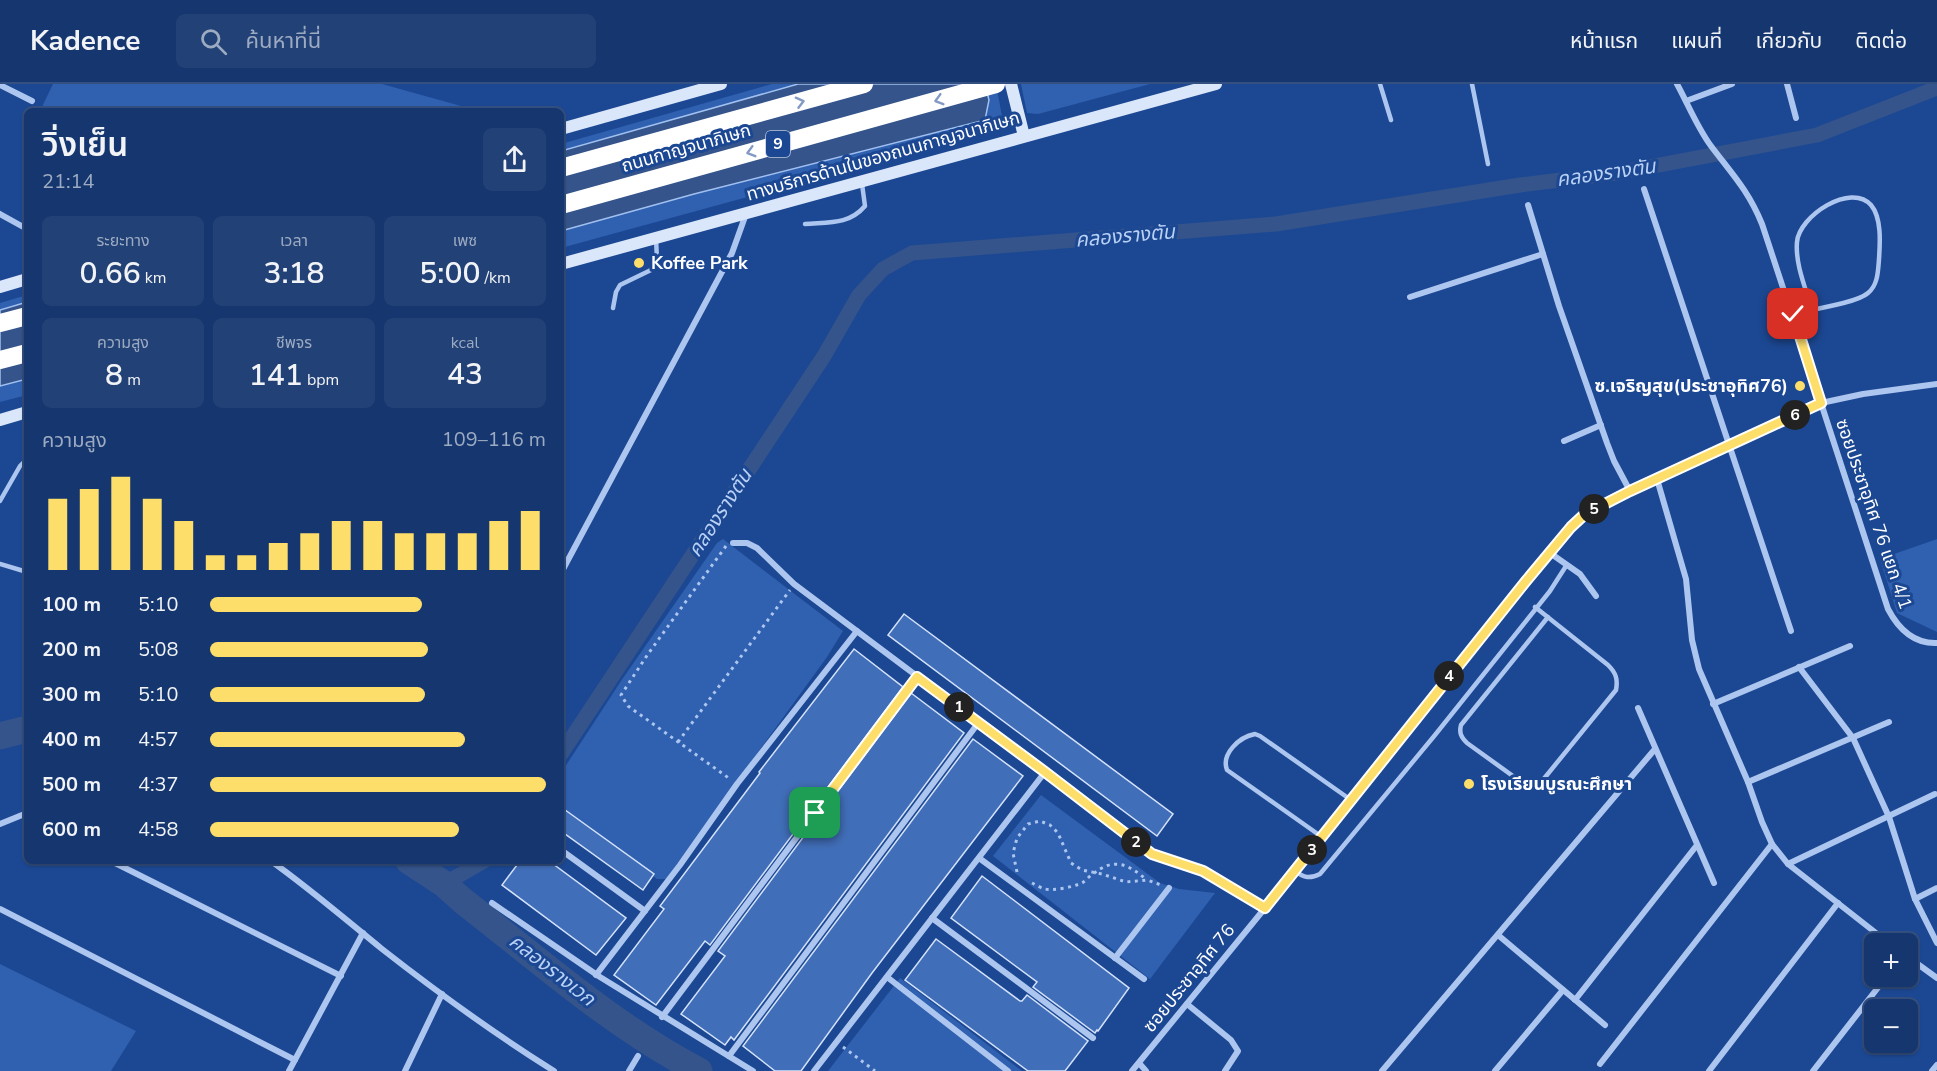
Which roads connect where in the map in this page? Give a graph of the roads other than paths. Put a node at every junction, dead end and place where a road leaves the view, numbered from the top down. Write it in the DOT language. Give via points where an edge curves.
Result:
graph roads {
  1 [pos="721,84"];
  2 [pos="864,84"];
  3 [pos="996,84"];
  4 [pos="1011,84"];
  5 [pos="1216,84"];
  6 [pos="1380,84"];
  7 [pos="1472,84"];
  8 [pos="1677,84"];
  9 [pos="1732,84"];
  10 [pos="1787,84"];
  11 [pos="0,85"];
  12 [pos="32,101"];
  13 [pos="1686,101"];
  14 [pos="1796,118"];
  15 [pos="1391,120"];
  16 [pos="564,128"];
  17 [pos="1024,136"];
  18 [pos="1488,164"];
  19 [pos="564,167"];
  20 [pos="862,181"];
  21 [pos="1644,189"];
  22 [pos="564,204"];
  23 [pos="1528,205"];
  24 [pos="746,213"];
  25 [pos="0,214"];
  26 [pos="805,224"];
  27 [pos="24,227"];
  28 [pos="656,238"];
  29 [pos="1543,254"];
  30 [pos="564,263"];
  31 [pos="24,280"];
  32 [pos="0,287"];
  33 [pos="1410,297"];
  34 [pos="613,308"];
  35 [pos="1812,310"];
  36 [pos="1793,314"];
  37 [pos="24,317"];
  38 [pos="0,323"];
  39 [pos="24,354"];
  40 [pos="0,360"];
  41 [pos="1937,384"];
  42 [pos="1821,403"];
  43 [pos="24,413"];
  44 [pos="0,420"];
  45 [pos="1601,425"];
  46 [pos="1564,441"];
  47 [pos="1729,446"];
  48 [pos="24,462"];
  49 [pos="1657,479"];
  50 [pos="1630,491"];
  51 [pos="0,501"];
  52 [pos="733,543"];
  53 [pos="1550,553"];
  54 [pos="0,564"];
  55 [pos="1566,566"];
  56 [pos="564,567"];
  57 [pos="24,571"];
  58 [pos="1596,596"];
  59 [pos="1535,607"];
  60 [pos="1548,617"];
  61 [pos="1791,631"];
  62 [pos="857,632"];
  63 [pos="1937,643"];
  64 [pos="1850,646"];
  65 [pos="1799,667"];
  66 [pos="917,677"];
  67 [pos="1713,704"];
  68 [pos="1638,708"];
  69 [pos="979,722"];
  70 [pos="1889,722"];
  71 [pos="1853,738"];
  72 [pos="1655,748"];
  73 [pos="1045,772"];
  74 [pos="1748,782"];
  75 [pos="1935,794"];
  76 [pos="1351,800"];
  77 [pos="24,815"];
  78 [pos="1888,817"];
  79 [pos="0,824"];
  80 [pos="1322,837"];
  81 [pos="1772,844"];
  82 [pos="1697,845"];
  83 [pos="564,852"];
  84 [pos="979,858"];
  85 [pos="117,864"];
  86 [pos="275,864"];
  87 [pos="1788,864"];
  88 [pos="1295,871"];
  89 [pos="1714,883"];
  90 [pos="1168,888"];
  91 [pos="1937,888"];
  92 [pos="1916,899"];
  93 [pos="492,903"];
  94 [pos="1838,903"];
  95 [pos="1265,908"];
  96 [pos="0,909"];
  97 [pos="645,911"];
  98 [pos="932,918"];
  99 [pos="363,933"];
  100 [pos="1876,933"];
  101 [pos="1498,935"];
  102 [pos="1937,943"];
  103 [pos="1115,958"];
  104 [pos="1918,964"];
  105 [pos="596,975"];
  106 [pos="341,976"];
  107 [pos="887,977"];
  108 [pos="1937,978"];
  109 [pos="1144,979"];
  110 [pos="1878,987"];
  111 [pos="1563,990"];
  112 [pos="442,994"];
  113 [pos="1575,1000"];
  114 [pos="1187,1004"];
  115 [pos="662,1017"];
  116 [pos="1605,1025"];
  117 [pos="1094,1038"];
  118 [pos="638,1056"];
  119 [pos="729,1056"];
  120 [pos="295,1060"];
  121 [pos="1139,1063"];
  122 [pos="1600,1064"];
  123 [pos="1937,1065"];
  124 [pos="289,1071"];
  125 [pos="405,1071"];
  126 [pos="553,1071"];
  127 [pos="629,1071"];
  128 [pos="753,1071"];
  129 [pos="814,1071"];
  130 [pos="1008,1071"];
  131 [pos="1132,1071"];
  132 [pos="1146,1071"];
  133 [pos="1225,1071"];
  134 [pos="1382,1071"];
  135 [pos="1495,1071"];
  136 [pos="1709,1071"];
  137 [pos="1813,1071"];
  138 [pos="1932,1071"];
  1 -- 16 [label="main road"];
  19 -- 2 [label="highway, ถนนกาญจนาภิเษก / 9, one-way"];
  3 -- 22 [label="highway, ถนนกาญจนาภิเษก / 9, one-way"];
  4 -- 17 [label="main road"];
  5 -- 17 [label="main road, ทางบริการด้านในของถนนกาญจนาภิเษก"];
  6 -- 15 [label="lane"];
  7 -- 18 [label="lane"];
  8 -- 13 [label="street"];
  9 -- 13 [label="street"];
  10 -- 14 [label="street"];
  11 -- 12 [label="street"];
  13 -- 36 [label="street" via="1710,144 1752,200"];
  17 -- 20 [label="main road, ทางบริการด้านในของถนนกาญจนาภิเษก"];
  20 -- 24 [label="main road, ทางบริการด้านในของถนนกาญจนาภิเษก"];
  20 -- 26 [label="lane" via="865,206 859,213 846,220"];
  21 -- 47 [label="street"];
  23 -- 29 [label="street"];
  24 -- 28 [label="main road, ทางบริการด้านในของถนนกาญจนาภิเษก"];
  24 -- 56 [label="street" via="732,254"];
  25 -- 27 [label="street"];
  28 -- 30 [label="main road, ทางบริการด้านในของถนนกาญจนาภิเษก"];
  28 -- 34 [label="lane" via="657,260 651,270 620,285"];
  29 -- 33 [label="street"];
  29 -- 45 [label="street"];
  31 -- 32 [label="main road"];
  35 -- 35 [label="lane" via="1867,295 1873,288 1877,278 1877,217 1863,200 1834,201 1815,212 1803,226 1797,241 1798,258"];
  35 -- 36 [label="lane"];
  36 -- 42 [label="street"];
  37 -- 38 [label="highway"];
  39 -- 40 [label="highway"];
  41 -- 42 [label="street, ซอยประชาอุทิศ 76"];
  42 -- 47 [label="street, ซอยประชาอุทิศ 76"];
  42 -- 63 [label="street, ซอยประชาอุทิศ 76 แยก 4/1" via="1888,609 1903,632"];
  43 -- 44 [label="main road"];
  45 -- 46 [label="street"];
  45 -- 50 [label="street"];
  47 -- 49 [label="street, ซอยประชาอุทิศ 76"];
  47 -- 61 [label="street"];
  48 -- 51 [label="lane"];
  49 -- 50 [label="street, ซอยประชาอุทิศ 76"];
  49 -- 67 [label="street" via="1686,579 1692,640"];
  50 -- 53 [label="street, ซอยประชาอุทิศ 76" via="1585,514"];
  52 -- 62 [label="street" via="757,548 794,584"];
  53 -- 55 [label="street"];
  53 -- 76 [label="street, ซอยประชาอุทิศ 76"];
  54 -- 57 [label="lane"];
  55 -- 58 [label="street" via="1580,574"];
  55 -- 59 [label="lane"];
  59 -- 60 [label="lane"];
  59 -- 88 [label="lane" via="1320,874 1307,878"];
  60 -- 60 [label="lane" via="1608,665 1617,682 1616,690 1538,786 1531,789 1467,743 1460,732 1461,725"];
  62 -- 66 [label="street"];
  62 -- 97 [label="street" via="737,784"];
  64 -- 65 [label="street"];
  65 -- 67 [label="street"];
  65 -- 71 [label="street"];
  66 -- 69 [label="street"];
  66 -- 115 [label="street"];
  67 -- 74 [label="street"];
  68 -- 72 [label="street"];
  69 -- 73 [label="street"];
  69 -- 119 [label="street"];
  70 -- 71 [label="street"];
  71 -- 74 [label="street"];
  71 -- 78 [label="street"];
  72 -- 82 [label="street"];
  72 -- 101 [label="street"];
  73 -- 84 [label="street"];
  73 -- 95 [label="street" via="1152,854 1203,871"];
  74 -- 81 [label="street"];
  75 -- 78 [label="street"];
  76 -- 80 [label="street, ซอยประชาอุทิศ 76"];
  76 -- 80 [label="lane" via="1255,734 1241,739 1226,756 1227,770"];
  77 -- 79 [label="street"];
  78 -- 87 [label="street"];
  78 -- 92 [label="street"];
  80 -- 88 [label="street, ซอยประชาอุทิศ 76"];
  81 -- 87 [label="street"];
  81 -- 122 [label="street"];
  82 -- 89 [label="street"];
  82 -- 113 [label="street"];
  83 -- 97 [label="street"];
  84 -- 98 [label="street"];
  84 -- 103 [label="street"];
  85 -- 106 [label="street"];
  86 -- 99 [label="street"];
  87 -- 94 [label="street"];
  88 -- 95 [label="street, ซอยประชาอุทิศ 76"];
  90 -- 103 [label="street"];
  91 -- 92 [label="street"];
  92 -- 102 [label="street"];
  93 -- 105 [label="street"];
  94 -- 100 [label="street"];
  94 -- 136 [label="street"];
  95 -- 114 [label="street, ซอยประชาอุทิศ 76"];
  96 -- 120 [label="street"];
  97 -- 105 [label="street"];
  98 -- 107 [label="street"];
  98 -- 117 [label="street"];
  99 -- 106 [label="street"];
  99 -- 112 [label="street"];
  101 -- 111 [label="street"];
  101 -- 134 [label="street"];
  103 -- 109 [label="street"];
  104 -- 108 [label="street"];
  105 -- 115 [label="street"];
  106 -- 120 [label="street"];
  107 -- 129 [label="street"];
  107 -- 130 [label="street"];
  110 -- 137 [label="street"];
  111 -- 113 [label="street"];
  111 -- 135 [label="street"];
  112 -- 125 [label="street"];
  112 -- 126 [label="street"];
  113 -- 116 [label="street"];
  114 -- 121 [label="street, ซอยประชาอุทิศ 76"];
  114 -- 133 [label="street" via="1231,1040 1238,1051"];
  115 -- 119 [label="street"];
  118 -- 127 [label="street"];
  119 -- 128 [label="street"];
  120 -- 124 [label="street"];
  121 -- 131 [label="street, ซอยประชาอุทิศ 76"];
  121 -- 132 [label="street"];
  123 -- 138 [label="street"];
}
